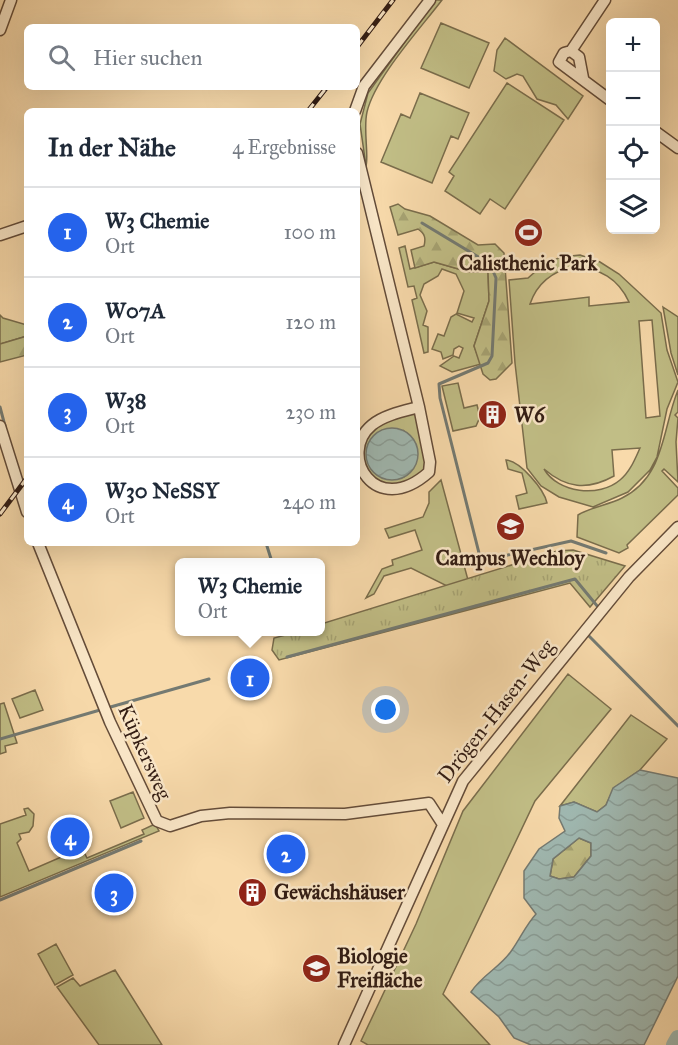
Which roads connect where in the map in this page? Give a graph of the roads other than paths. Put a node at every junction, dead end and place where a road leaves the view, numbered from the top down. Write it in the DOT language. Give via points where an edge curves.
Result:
graph roads {
  1 [pos="11,0"];
  2 [pos="430,0"];
  3 [pos="605,0"];
  4 [pos="0,30"];
  5 [pos="571,51"];
  6 [pos="582,78"];
  7 [pos="606,97"];
  8 [pos="356,108"];
  9 [pos="660,135"];
  10 [pos="678,148"];
  11 [pos="360,165"];
  12 [pos="24,227"];
  13 [pos="0,235"];
  14 [pos="419,407"];
  15 [pos="0,426"];
  16 [pos="360,444"];
  17 [pos="360,465"];
  18 [pos="24,502"];
  19 [pos="678,527"];
  20 [pos="39,546"];
  21 [pos="452,800"];
  22 [pos="429,803"];
  23 [pos="442,823"];
  24 [pos="344,1045"];
  1 -- 4 [label="street"];
  2 -- 8 [label="street" via="364,86"];
  3 -- 5 [label="street"];
  5 -- 6 [label="street" via="581,61"];
  5 -- 6 [label="street" via="564,53 559,62"];
  6 -- 7 [label="street"];
  9 -- 10 [label="street"];
  11 -- 14 [label="street"];
  12 -- 13 [label="street"];
  14 -- 16 [label="street" via="382,418 371,425"];
  14 -- 17 [label="street" via="429,472 406,488 393,490 375,484"];
  15 -- 18 [label="street"];
  19 -- 21 [label="street, Drögen-Hasen-Weg" via="564,655 476,763"];
  20 -- 22 [label="street, Küpkersweg" via="110,722 159,822 170,826 201,816 230,813 345,814"];
  21 -- 22 [label="street, Küpkersweg"];
  21 -- 23 [label="street, Drögen-Hasen-Weg"];
  22 -- 23 [label="street"];
  23 -- 24 [label="street, Drögen-Hasen-Weg"];
}
